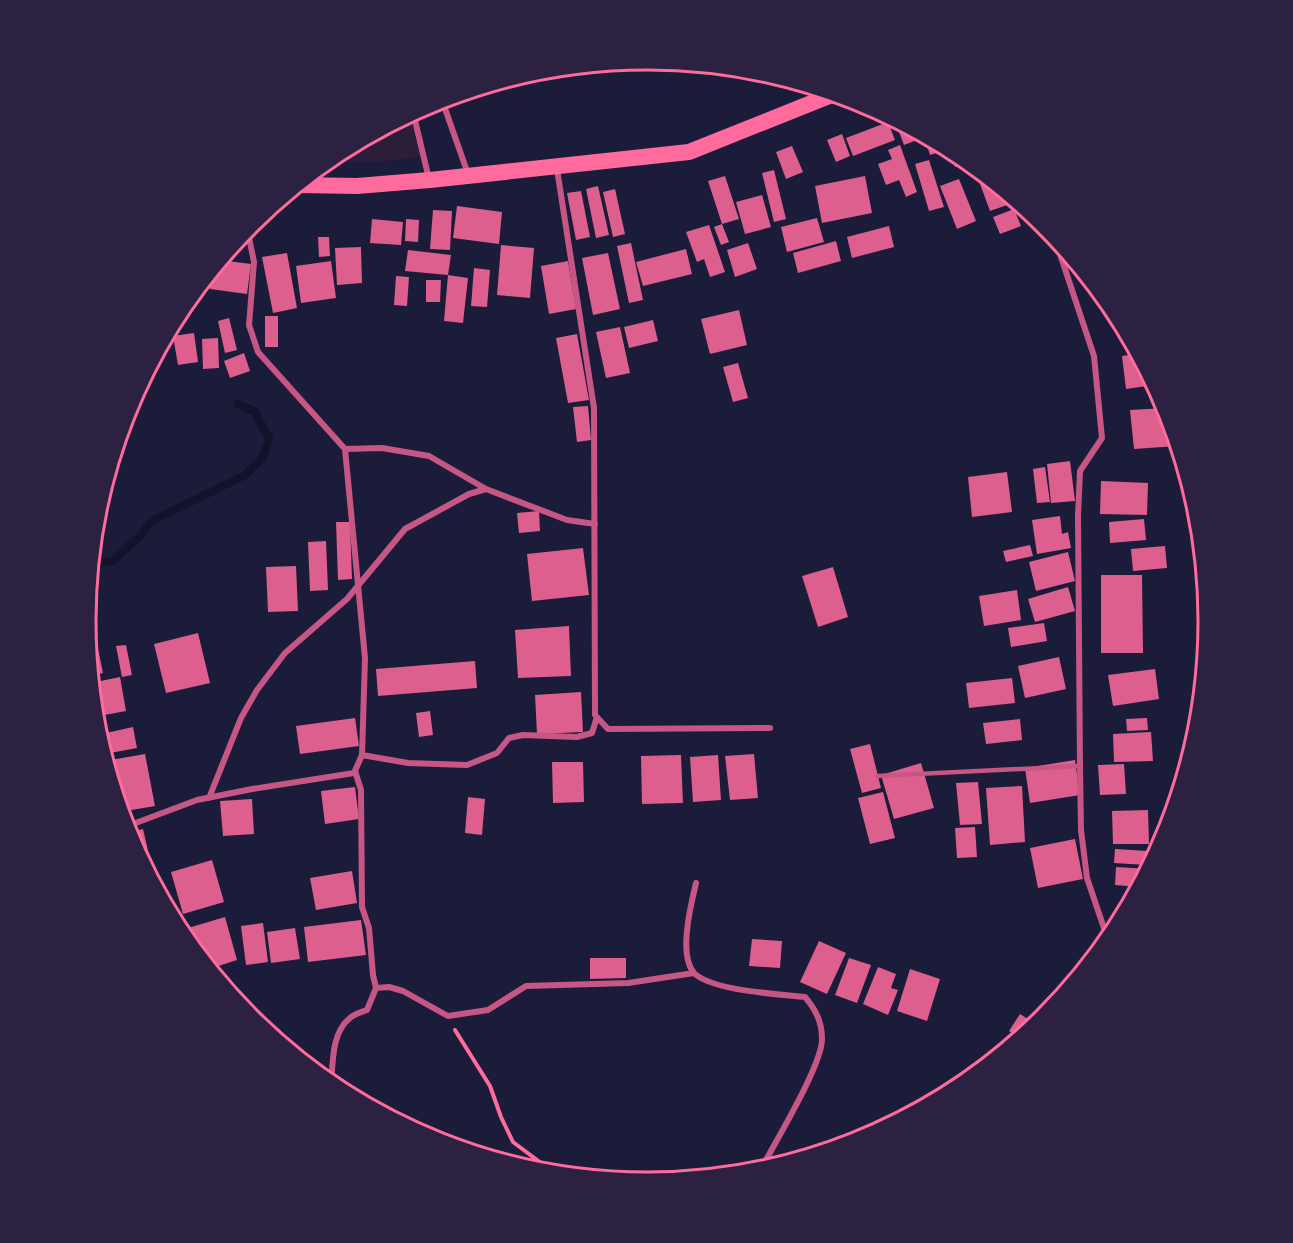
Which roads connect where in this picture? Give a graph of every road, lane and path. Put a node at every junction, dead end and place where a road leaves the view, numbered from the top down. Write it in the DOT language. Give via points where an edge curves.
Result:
graph roads {
  1 [pos="821,99"];
  2 [pos="444,109"];
  3 [pos="415,121"];
  4 [pos="556,165"];
  5 [pos="468,174"];
  6 [pos="430,180"];
  7 [pos="310,185"];
  8 [pos="249,240"];
  9 [pos="1062,259"];
  10 [pos="345,449"];
  11 [pos="486,489"];
  12 [pos="595,524"];
  13 [pos="358,585"];
  14 [pos="597,717"];
  15 [pos="770,728"];
  16 [pos="362,755"];
  17 [pos="1080,766"];
  18 [pos="355,771"];
  19 [pos="877,776"];
  20 [pos="209,798"];
  21 [pos="134,824"];
  22 [pos="696,884"];
  23 [pos="1104,929"];
  24 [pos="694,973"];
  25 [pos="376,988"];
  26 [pos="448,1016"];
  27 [pos="332,1074"];
  28 [pos="766,1159"];
  29 [pos="540,1162"];
  1 -- 4 [label="highway" via="688,152"];
  2 -- 5 [label="street"];
  3 -- 6 [label="street"];
  4 -- 5 [label="highway"];
  4 -- 12 [label="street" via="594,408"];
  5 -- 6 [label="highway"];
  6 -- 7 [label="highway"];
  8 -- 10 [label="street" via="254,262 249,325 258,352"];
  9 -- 17 [label="street" via="1094,356 1102,438 1080,471"];
  10 -- 11 [label="street" via="382,448 429,456"];
  10 -- 13 [label="street"];
  11 -- 12 [label="street" via="567,520"];
  11 -- 13 [label="street" via="469,494 405,529"];
  12 -- 14 [label="street"];
  13 -- 16 [label="street" via="365,658"];
  13 -- 20 [label="street" via="285,654 257,690 241,718"];
  14 -- 15 [label="street" via="608,729"];
  14 -- 16 [label="street" via="592,733 577,737 509,738 497,753 467,765 408,763"];
  16 -- 18 [label="street"];
  17 -- 19 [label="lane"];
  17 -- 23 [label="street" via="1087,878"];
  18 -- 20 [label="street"];
  18 -- 25 [label="street" via="361,790 362,907 369,928"];
  20 -- 21 [label="street"];
  22 -- 24 [label="street" via="686,925 688,960"];
  24 -- 26 [label="street" via="628,983 526,986 488,1010"];
  24 -- 28 [label="street" via="718,986 805,997 816,1010 822,1042 815,1065"];
  25 -- 26 [label="street" via="403,991"];
  25 -- 27 [label="street" via="367,1010 350,1017 340,1030"];
  26 -- 29 [label="path" via="490,1086 513,1142"];
}
